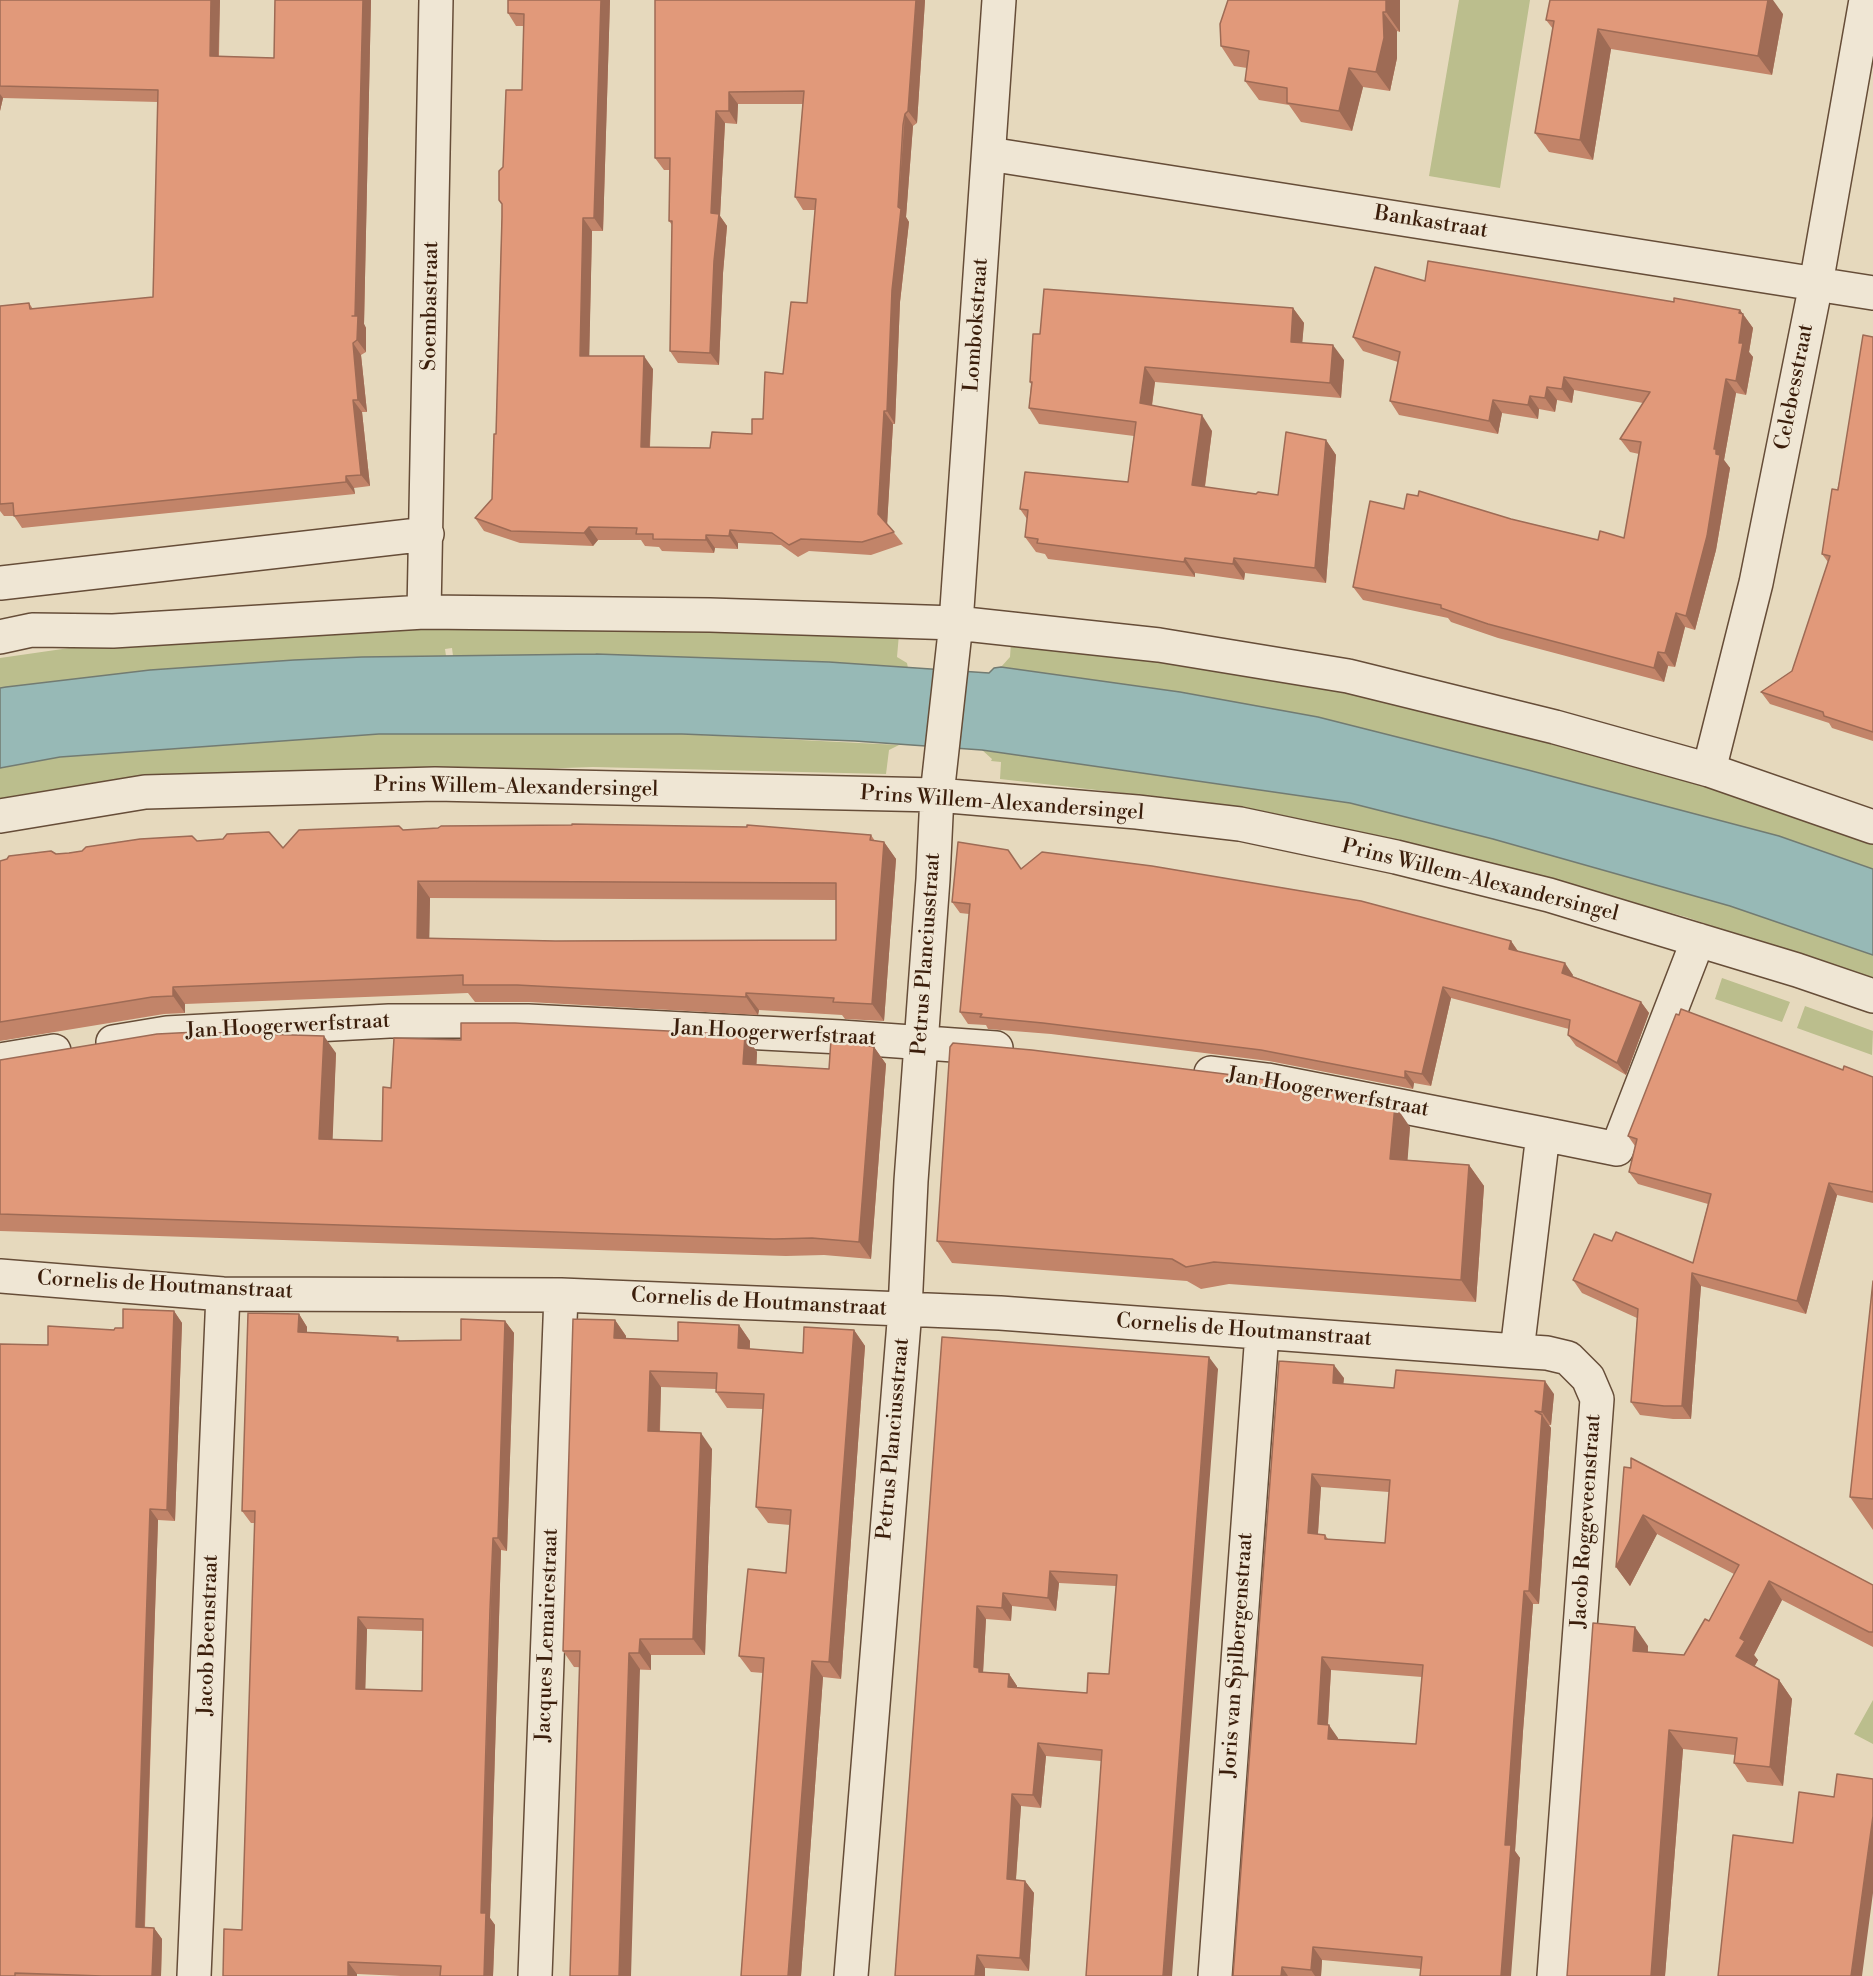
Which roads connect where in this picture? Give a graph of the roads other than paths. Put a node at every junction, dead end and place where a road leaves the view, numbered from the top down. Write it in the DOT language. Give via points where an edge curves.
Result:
graph roads {
  1 [pos="436,0"];
  2 [pos="999,0"];
  3 [pos="1866,0"];
  4 [pos="989,154"];
  5 [pos="1816,284"];
  6 [pos="1873,293"];
  7 [pos="427,534"];
  8 [pos="0,583"];
  9 [pos="424,612"];
  10 [pos="0,637"];
  11 [pos="955,637"];
  12 [pos="940,758"];
  13 [pos="1709,770"];
  14 [pos="937,795"];
  15 [pos="0,816"];
  16 [pos="1873,827"];
  17 [pos="1698,939"];
  18 [pos="1873,996"];
  19 [pos="920,1042"];
  20 [pos="1025,1051"];
  21 [pos="0,1060"];
  22 [pos="1186,1070"];
  23 [pos="1543,1134"];
  24 [pos="0,1276"];
  25 [pos="224,1294"];
  26 [pos="561,1295"];
  27 [pos="904,1310"];
  28 [pos="1262,1333"];
  29 [pos="1517,1351"];
  30 [pos="194,1976"];
  31 [pos="535,1976"];
  32 [pos="851,1976"];
  33 [pos="1215,1976"];
  34 [pos="1554,1976"];
  1 -- 7 [label="street, Soembastraat"];
  2 -- 4 [label="street, Lombokstraat"];
  3 -- 5 [label="street, Celebesstraat"];
  4 -- 5 [label="street, Bankastraat"];
  4 -- 11 [label="street, Lombokstraat"];
  5 -- 6 [label="street, Bankastraat"];
  5 -- 13 [label="street, Celebesstraat" via="1756,583"];
  7 -- 8 [label="street"];
  7 -- 9 [label="street, Soembastraat"];
  9 -- 10 [label="street" via="113,631 32,630"];
  9 -- 11 [label="street" via="710,615"];
  11 -- 12 [label="street, Prins Willem-Alexandersingel"];
  11 -- 13 [label="street" via="1159,645 1348,676"];
  12 -- 14 [label="street, Petrus Planciusstraat"];
  13 -- 16 [label="street"];
  14 -- 15 [label="street, Prins Willem-Alexandersingel" via="435,784 145,792"];
  14 -- 17 [label="street, Prins Willem-Alexandersingel" via="1240,824 1396,856"];
  14 -- 19 [label="street, Petrus Planciusstraat"];
  17 -- 18 [label="street, Prins Willem-Alexandersingel"];
  17 -- 23 [label="street" via="1617,1149"];
  19 -- 20 [label="street, Jan Hoogerwerfstraat"];
  19 -- 21 [label="street, Jan Hoogerwerfstraat" via="528,1021 389,1021 167,1033"];
  19 -- 27 [label="street, Petrus Planciusstraat"];
  22 -- 23 [label="street, Jan Hoogerwerfstraat" via="1267,1080"];
  23 -- 29 [label="street"];
  24 -- 25 [label="street, Cornelis de Houtmanstraat"];
  25 -- 26 [label="street, Cornelis de Houtmanstraat"];
  25 -- 30 [label="street, Jacob Beenstraat"];
  26 -- 27 [label="street, Cornelis de Houtmanstraat"];
  26 -- 31 [label="street, Jacques Lemairestraat"];
  27 -- 28 [label="street, Cornelis de Houtmanstraat" via="1000,1313"];
  27 -- 32 [label="street, Petrus Planciusstraat"];
  28 -- 29 [label="street, Cornelis de Houtmanstraat"];
  28 -- 33 [label="street, Joris van Spilbergenstraat"];
  29 -- 34 [label="street, Jacob Roggeveenstraat" via="1568,1358 1588,1378 1597,1400"];
}
